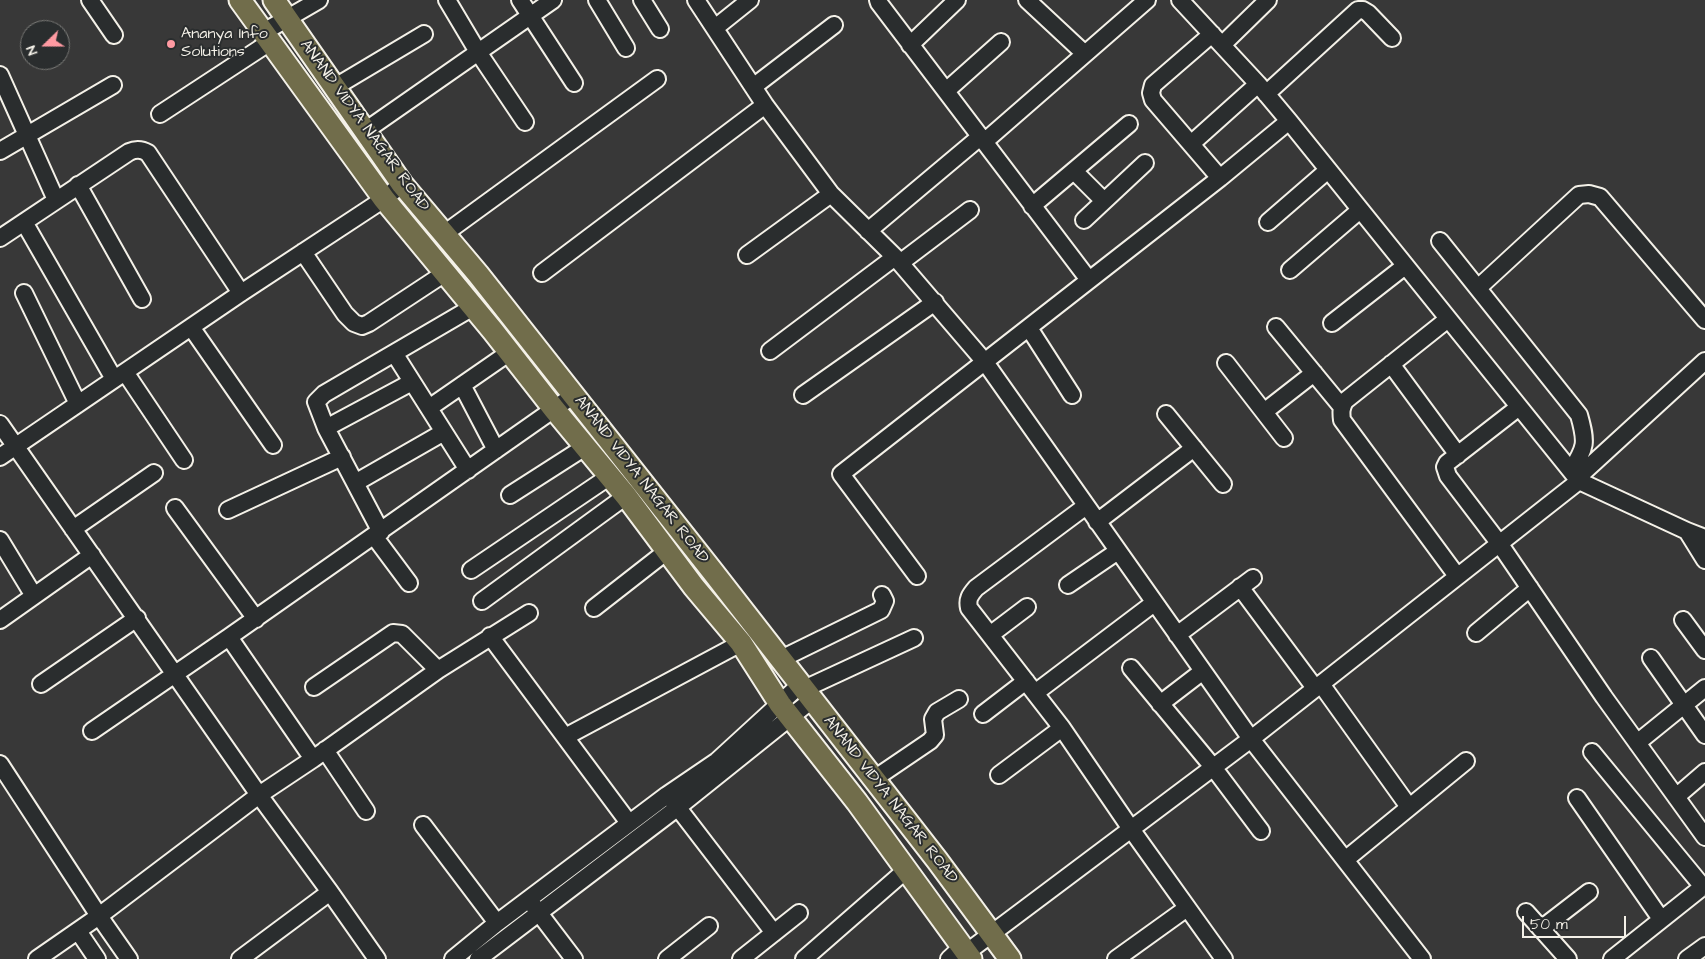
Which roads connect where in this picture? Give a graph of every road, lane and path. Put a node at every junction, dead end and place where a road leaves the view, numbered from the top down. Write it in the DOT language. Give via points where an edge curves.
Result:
graph roads {
  1 [pos="90,0"];
  2 [pos="240,0"];
  3 [pos="274,0"];
  4 [pos="319,0"];
  5 [pos="447,0"];
  6 [pos="520,0"];
  7 [pos="553,0"];
  8 [pos="597,0"];
  9 [pos="642,0"];
  10 [pos="696,0"];
  11 [pos="750,0"];
  12 [pos="878,0"];
  13 [pos="957,0"];
  14 [pos="1027,0"];
  15 [pos="1147,0"];
  16 [pos="1180,0"];
  17 [pos="1268,0"];
  18 [pos="531,15"];
  19 [pos="287,18"];
  20 [pos="834,25"];
  21 [pos="714,28"];
  22 [pos="660,30"];
  23 [pos="424,34"];
  24 [pos="114,35"];
  25 [pos="266,38"];
  26 [pos="1392,38"];
  27 [pos="1217,39"];
  28 [pos="1001,42"];
  29 [pos="910,44"];
  30 [pos="626,48"];
  31 [pos="478,52"];
  32 [pos="1085,54"];
  33 [pos="0,75"];
  34 [pos="657,79"];
  35 [pos="574,83"];
  36 [pos="113,84"];
  37 [pos="335,87"];
  38 [pos="753,87"];
  39 [pos="1262,89"];
  40 [pos="946,91"];
  41 [pos="765,105"];
  42 [pos="160,114"];
  43 [pos="1289,121"];
  44 [pos="525,122"];
  45 [pos="1129,124"];
  46 [pos="365,131"];
  47 [pos="27,135"];
  48 [pos="982,139"];
  49 [pos="1191,144"];
  50 [pos="0,150"];
  51 [pos="1145,163"];
  52 [pos="1328,170"];
  53 [pos="1074,171"];
  54 [pos="1220,178"];
  55 [pos="402,184"];
  56 [pos="78,185"];
  57 [pos="831,194"];
  58 [pos="384,199"];
  59 [pos="56,200"];
  60 [pos="1104,202"];
  61 [pos="1032,206"];
  62 [pos="970,210"];
  63 [pos="1360,210"];
  64 [pos="1084,220"];
  65 [pos="24,222"];
  66 [pos="1268,222"];
  67 [pos="868,231"];
  68 [pos="444,234"];
  69 [pos="0,238"];
  70 [pos="1440,241"];
  71 [pos="303,252"];
  72 [pos="746,255"];
  73 [pos="898,260"];
  74 [pos="1406,266"];
  75 [pos="1290,270"];
  76 [pos="445,273"];
  77 [pos="542,273"];
  78 [pos="1089,280"];
  79 [pos="1478,288"];
  80 [pos="24,292"];
  81 [pos="241,293"];
  82 [pos="142,299"];
  83 [pos="935,302"];
  84 [pos="473,307"];
  85 [pos="1448,319"];
  86 [pos="1705,320"];
  87 [pos="1332,323"];
  88 [pos="191,327"];
  89 [pos="1276,327"];
  90 [pos="1029,328"];
  91 [pos="770,351"];
  92 [pos="510,352"];
  93 [pos="394,353"];
  94 [pos="1705,361"];
  95 [pos="985,362"];
  96 [pos="1226,363"];
  97 [pos="1391,364"];
  98 [pos="1314,373"];
  99 [pos="119,375"];
  100 [pos="412,382"];
  101 [pos="462,385"];
  102 [pos="574,395"];
  103 [pos="803,395"];
  104 [pos="1072,395"];
  105 [pos="78,404"];
  106 [pos="1342,406"];
  107 [pos="1519,407"];
  108 [pos="428,408"];
  109 [pos="554,408"];
  110 [pos="1264,412"];
  111 [pos="1166,414"];
  112 [pos="0,424"];
  113 [pos="326,428"];
  114 [pos="444,432"];
  115 [pos="1284,438"];
  116 [pos="273,445"];
  117 [pos="15,446"];
  118 [pos="585,447"];
  119 [pos="1194,448"];
  120 [pos="496,450"];
  121 [pos="1458,455"];
  122 [pos="0,457"];
  123 [pos="342,457"];
  124 [pos="184,460"];
  125 [pos="468,470"];
  126 [pos="154,472"];
  127 [pos="610,476"];
  128 [pos="1575,476"];
  129 [pos="355,483"];
  130 [pos="1223,484"];
  131 [pos="510,495"];
  132 [pos="626,496"];
  133 [pos="1086,506"];
  134 [pos="175,508"];
  135 [pos="228,510"];
  136 [pos="1097,522"];
  137 [pos="73,529"];
  138 [pos="1687,532"];
  139 [pos="377,534"];
  140 [pos="1705,538"];
  141 [pos="0,540"];
  142 [pos="1499,544"];
  143 [pos="667,550"];
  144 [pos="1118,550"];
  145 [pos="92,555"];
  146 [pos="1705,560"];
  147 [pos="472,570"];
  148 [pos="917,576"];
  149 [pos="1457,576"];
  150 [pos="410,582"];
  151 [pos="1068,585"];
  152 [pos="1530,588"];
  153 [pos="882,595"];
  154 [pos="34,596"];
  155 [pos="482,600"];
  156 [pos="1154,603"];
  157 [pos="1027,607"];
  158 [pos="594,608"];
  159 [pos="529,613"];
  160 [pos="137,618"];
  161 [pos="256,619"];
  162 [pos="0,620"];
  163 [pos="1683,620"];
  164 [pos="1476,633"];
  165 [pos="990,635"];
  166 [pos="1177,635"];
  167 [pos="490,636"];
  168 [pos="229,637"];
  169 [pos="914,638"];
  170 [pos="741,643"];
  171 [pos="1705,650"];
  172 [pos="1651,658"];
  173 [pos="781,659"];
  174 [pos="1131,668"];
  175 [pos="438,670"];
  176 [pos="1203,671"];
  177 [pos="176,674"];
  178 [pos="41,684"];
  179 [pos="1318,686"];
  180 [pos="314,687"];
  181 [pos="1031,687"];
  182 [pos="1705,688"];
  183 [pos="806,691"];
  184 [pos="958,699"];
  185 [pos="1160,704"];
  186 [pos="1684,705"];
  187 [pos="785,710"];
  188 [pos="983,714"];
  189 [pos="1062,728"];
  190 [pos="92,731"];
  191 [pos="1705,735"];
  192 [pos="565,737"];
  193 [pos="1251,739"];
  194 [pos="1637,743"];
  195 [pos="1592,752"];
  196 [pos="319,755"];
  197 [pos="1466,761"];
  198 [pos="0,764"];
  199 [pos="1213,767"];
  200 [pos="1705,772"];
  201 [pos="999,775"];
  202 [pos="874,779"];
  203 [pos="259,795"];
  204 [pos="1676,797"];
  205 [pos="1577,798"];
  206 [pos="672,801"];
  207 [pos="1409,807"];
  208 [pos="366,811"];
  209 [pos="629,823"];
  210 [pos="423,825"];
  211 [pos="1131,829"];
  212 [pos="1261,831"];
  213 [pos="1705,837"];
  214 [pos="1344,860"];
  215 [pos="906,870"];
  216 [pos="1704,886"];
  217 [pos="330,892"];
  218 [pos="1588,892"];
  219 [pos="529,899"];
  220 [pos="1186,908"];
  221 [pos="539,912"];
  222 [pos="1526,912"];
  223 [pos="799,913"];
  224 [pos="99,916"];
  225 [pos="1662,919"];
  226 [pos="496,923"];
  227 [pos="709,926"];
  228 [pos="1541,929"];
  229 [pos="78,930"];
  230 [pos="774,933"];
  231 [pos="992,933"];
  232 [pos="1705,946"];
  233 [pos="962,955"];
  234 [pos="37,959"];
  235 [pos="97,959"];
  236 [pos="129,959"];
  237 [pos="240,959"];
  238 [pos="377,959"];
  239 [pos="453,959"];
  240 [pos="478,959"];
  241 [pos="574,959"];
  242 [pos="667,959"];
  243 [pos="741,959"];
  244 [pos="804,959"];
  245 [pos="1010,959"];
  246 [pos="1116,959"];
  247 [pos="1224,959"];
  248 [pos="1422,959"];
  249 [pos="1568,959"];
  250 [pos="1612,959"];
  251 [pos="1687,959"];
  1 -- 24 [label="street"];
  2 -- 25 [label="main road, ANAND VIDYA NAGAR ROAD"];
  3 -- 19 [label="main road, ANAND VIDYA NAGAR ROAD"];
  4 -- 19 [label="street"];
  5 -- 31 [label="street"];
  6 -- 18 [label="street"];
  7 -- 18 [label="street"];
  8 -- 30 [label="street"];
  9 -- 22 [label="street"];
  10 -- 21 [label="street"];
  11 -- 21 [label="street"];
  12 -- 29 [label="street"];
  13 -- 29 [label="street"];
  14 -- 32 [label="street"];
  15 -- 32 [label="street"];
  16 -- 27 [label="street"];
  17 -- 27 [label="street"];
  18 -- 31 [label="street"];
  18 -- 35 [label="street"];
  19 -- 25 [label="street"];
  19 -- 37 [label="main road, ANAND VIDYA NAGAR ROAD"];
  20 -- 38 [label="street"];
  21 -- 38 [label="street"];
  23 -- 37 [label="street"];
  25 -- 42 [label="street"];
  25 -- 58 [label="main road, ANAND VIDYA NAGAR ROAD"];
  26 -- 39 [label="street" via="1368,13 1358,10"];
  27 -- 39 [label="street"];
  27 -- 49 [label="street" via="1153,85 1150,94"];
  28 -- 40 [label="street"];
  29 -- 40 [label="street"];
  31 -- 44 [label="street"];
  31 -- 46 [label="street"];
  32 -- 48 [label="street"];
  33 -- 47 [label="street"];
  34 -- 68 [label="street"];
  36 -- 47 [label="street"];
  37 -- 46 [label="main road, ANAND VIDYA NAGAR ROAD"];
  38 -- 41 [label="street"];
  39 -- 43 [label="street"];
  39 -- 49 [label="street"];
  40 -- 48 [label="street"];
  41 -- 57 [label="street"];
  41 -- 77 [label="street"];
  43 -- 52 [label="street"];
  43 -- 54 [label="street"];
  45 -- 53 [label="street"];
  46 -- 55 [label="main road, ANAND VIDYA NAGAR ROAD"];
  47 -- 50 [label="street"];
  47 -- 59 [label="street"];
  48 -- 61 [label="street"];
  48 -- 67 [label="street"];
  49 -- 54 [label="street"];
  51 -- 60 [label="street"];
  52 -- 63 [label="street"];
  52 -- 66 [label="street"];
  53 -- 60 [label="street"];
  53 -- 61 [label="street"];
  54 -- 78 [label="street"];
  55 -- 58 [label="street"];
  55 -- 68 [label="main road, ANAND VIDYA NAGAR ROAD"];
  56 -- 59 [label="street"];
  56 -- 81 [label="street" via="129,152 136,149 148,153"];
  56 -- 82 [label="street"];
  57 -- 67 [label="street"];
  57 -- 72 [label="street"];
  58 -- 71 [label="street"];
  58 -- 76 [label="main road, ANAND VIDYA NAGAR ROAD"];
  59 -- 65 [label="street"];
  60 -- 64 [label="street"];
  61 -- 78 [label="street"];
  62 -- 73 [label="street"];
  63 -- 74 [label="street"];
  63 -- 75 [label="street"];
  65 -- 69 [label="street"];
  65 -- 99 [label="street"];
  67 -- 73 [label="street"];
  68 -- 102 [label="main road, ANAND VIDYA NAGAR ROAD"];
  70 -- 79 [label="street"];
  71 -- 76 [label="street" via="346,314 362,326"];
  71 -- 81 [label="street"];
  73 -- 83 [label="street"];
  73 -- 91 [label="street"];
  74 -- 85 [label="street"];
  74 -- 87 [label="street"];
  76 -- 84 [label="main road, ANAND VIDYA NAGAR ROAD"];
  78 -- 90 [label="street"];
  79 -- 86 [label="street" via="1579,195 1589,194 1600,197"];
  79 -- 128 [label="street" via="1579,415 1584,443"];
  80 -- 105 [label="street"];
  81 -- 88 [label="street"];
  83 -- 95 [label="street"];
  83 -- 103 [label="street"];
  84 -- 92 [label="main road, ANAND VIDYA NAGAR ROAD"];
  84 -- 93 [label="street"];
  85 -- 97 [label="street"];
  85 -- 107 [label="street"];
  88 -- 99 [label="street"];
  88 -- 116 [label="street"];
  89 -- 98 [label="street"];
  90 -- 95 [label="street"];
  90 -- 104 [label="street"];
  92 -- 101 [label="street"];
  92 -- 109 [label="main road, ANAND VIDYA NAGAR ROAD"];
  93 -- 100 [label="street"];
  93 -- 113 [label="street" via="319,397 316,407"];
  94 -- 128 [label="street"];
  95 -- 133 [label="street"];
  95 -- 148 [label="street" via="841,474"];
  96 -- 110 [label="street"];
  97 -- 106 [label="street"];
  97 -- 121 [label="street"];
  98 -- 106 [label="street"];
  98 -- 110 [label="street"];
  99 -- 105 [label="street"];
  99 -- 124 [label="street"];
  100 -- 108 [label="street"];
  100 -- 113 [label="street"];
  101 -- 108 [label="street"];
  101 -- 120 [label="street"];
  102 -- 109 [label="street"];
  102 -- 173 [label="main road, ANAND VIDYA NAGAR ROAD"];
  105 -- 117 [label="street"];
  106 -- 149 [label="street" via="1342,420"];
  107 -- 121 [label="street"];
  107 -- 128 [label="street"];
  108 -- 114 [label="street"];
  109 -- 118 [label="main road, ANAND VIDYA NAGAR ROAD"];
  109 -- 120 [label="street"];
  110 -- 115 [label="street"];
  111 -- 119 [label="street"];
  112 -- 117 [label="street"];
  113 -- 123 [label="street"];
  114 -- 125 [label="street"];
  114 -- 129 [label="street"];
  117 -- 122 [label="street"];
  117 -- 137 [label="street"];
  118 -- 127 [label="main road, ANAND VIDYA NAGAR ROAD"];
  118 -- 131 [label="street"];
  119 -- 130 [label="street"];
  119 -- 136 [label="street"];
  120 -- 125 [label="street"];
  121 -- 142 [label="street" via="1445,467 1448,476"];
  123 -- 129 [label="street"];
  123 -- 135 [label="street"];
  125 -- 139 [label="street"];
  126 -- 137 [label="street"];
  127 -- 132 [label="main road, ANAND VIDYA NAGAR ROAD"];
  127 -- 147 [label="street"];
  128 -- 138 [label="street"];
  128 -- 142 [label="street"];
  129 -- 139 [label="street"];
  132 -- 143 [label="main road, ANAND VIDYA NAGAR ROAD"];
  132 -- 155 [label="street"];
  133 -- 136 [label="street"];
  133 -- 165 [label="street" via="970,595 967,601 969,608"];
  134 -- 161 [label="street"];
  136 -- 144 [label="street"];
  137 -- 145 [label="street"];
  138 -- 140 [label="street"];
  138 -- 146 [label="street"];
  139 -- 150 [label="street"];
  139 -- 161 [label="street"];
  141 -- 154 [label="street"];
  142 -- 149 [label="street"];
  142 -- 152 [label="street"];
  143 -- 158 [label="street"];
  143 -- 170 [label="main road, ANAND VIDYA NAGAR ROAD"];
  144 -- 151 [label="street"];
  144 -- 156 [label="street"];
  145 -- 154 [label="street"];
  145 -- 160 [label="street"];
  149 -- 179 [label="street"];
  152 -- 164 [label="street"];
  152 -- 194 [label="street"];
  153 -- 173 [label="street" via="885,601 881,610"];
  154 -- 162 [label="street"];
  156 -- 166 [label="street"];
  156 -- 181 [label="street"];
  157 -- 165 [label="street"];
  159 -- 167 [label="street"];
  160 -- 177 [label="street"];
  160 -- 178 [label="street"];
  161 -- 168 [label="street"];
  163 -- 171 [label="street"];
  165 -- 181 [label="street"];
  166 -- 176 [label="street"];
  166 -- 179 [label="street" via="1247,582"];
  167 -- 175 [label="street"];
  167 -- 192 [label="street"];
  168 -- 177 [label="street"];
  168 -- 196 [label="street"];
  169 -- 183 [label="street"];
  170 -- 187 [label="main road, ANAND VIDYA NAGAR ROAD"];
  170 -- 192 [label="street"];
  172 -- 186 [label="street"];
  173 -- 183 [label="main road, ANAND VIDYA NAGAR ROAD"];
  174 -- 185 [label="street"];
  175 -- 180 [label="street" via="402,634 393,633"];
  175 -- 196 [label="street"];
  176 -- 185 [label="street"];
  176 -- 193 [label="street"];
  177 -- 190 [label="street"];
  177 -- 203 [label="street"];
  179 -- 193 [label="street"];
  179 -- 207 [label="street"];
  181 -- 188 [label="street"];
  181 -- 189 [label="street"];
  182 -- 186 [label="street"];
  183 -- 187 [label="street"];
  183 -- 202 [label="main road, ANAND VIDYA NAGAR ROAD"];
  184 -- 202 [label="street" via="937,712 935,735 930,741"];
  185 -- 199 [label="street"];
  186 -- 191 [label="street"];
  186 -- 194 [label="street"];
  187 -- 206 [label="street" via="751,750"];
  187 -- 215 [label="main road, ANAND VIDYA NAGAR ROAD"];
  189 -- 201 [label="street"];
  189 -- 211 [label="street"];
  192 -- 209 [label="street"];
  193 -- 199 [label="street"];
  193 -- 214 [label="street"];
  194 -- 204 [label="street"];
  195 -- 216 [label="street"];
  196 -- 203 [label="street"];
  196 -- 208 [label="street"];
  197 -- 207 [label="street"];
  198 -- 224 [label="street"];
  199 -- 211 [label="street"];
  199 -- 212 [label="street"];
  200 -- 204 [label="street"];
  202 -- 231 [label="main road, ANAND VIDYA NAGAR ROAD"];
  203 -- 217 [label="street"];
  203 -- 224 [label="street"];
  204 -- 213 [label="street"];
  205 -- 225 [label="street"];
  206 -- 209 [label="street"];
  206 -- 221 [label="street"];
  206 -- 230 [label="street"];
  207 -- 214 [label="street"];
  209 -- 219 [label="street"];
  210 -- 226 [label="street"];
  211 -- 220 [label="street"];
  211 -- 231 [label="street"];
  214 -- 248 [label="street"];
  215 -- 233 [label="main road, ANAND VIDYA NAGAR ROAD"];
  215 -- 244 [label="street"];
  216 -- 225 [label="street"];
  217 -- 237 [label="street"];
  217 -- 238 [label="street"];
  218 -- 228 [label="street"];
  219 -- 221 [label="street"];
  219 -- 226 [label="street"];
  220 -- 246 [label="street"];
  220 -- 247 [label="street"];
  221 -- 240 [label="street"];
  221 -- 241 [label="street"];
  222 -- 228 [label="street"];
  223 -- 230 [label="street"];
  224 -- 229 [label="street"];
  224 -- 236 [label="street"];
  225 -- 250 [label="street"];
  226 -- 239 [label="street"];
  227 -- 242 [label="street"];
  228 -- 249 [label="street"];
  229 -- 234 [label="street"];
  229 -- 235 [label="street"];
  230 -- 243 [label="street"];
  231 -- 233 [label="street"];
  231 -- 245 [label="main road, ANAND VIDYA NAGAR ROAD"];
  232 -- 251 [label="street"];
}
